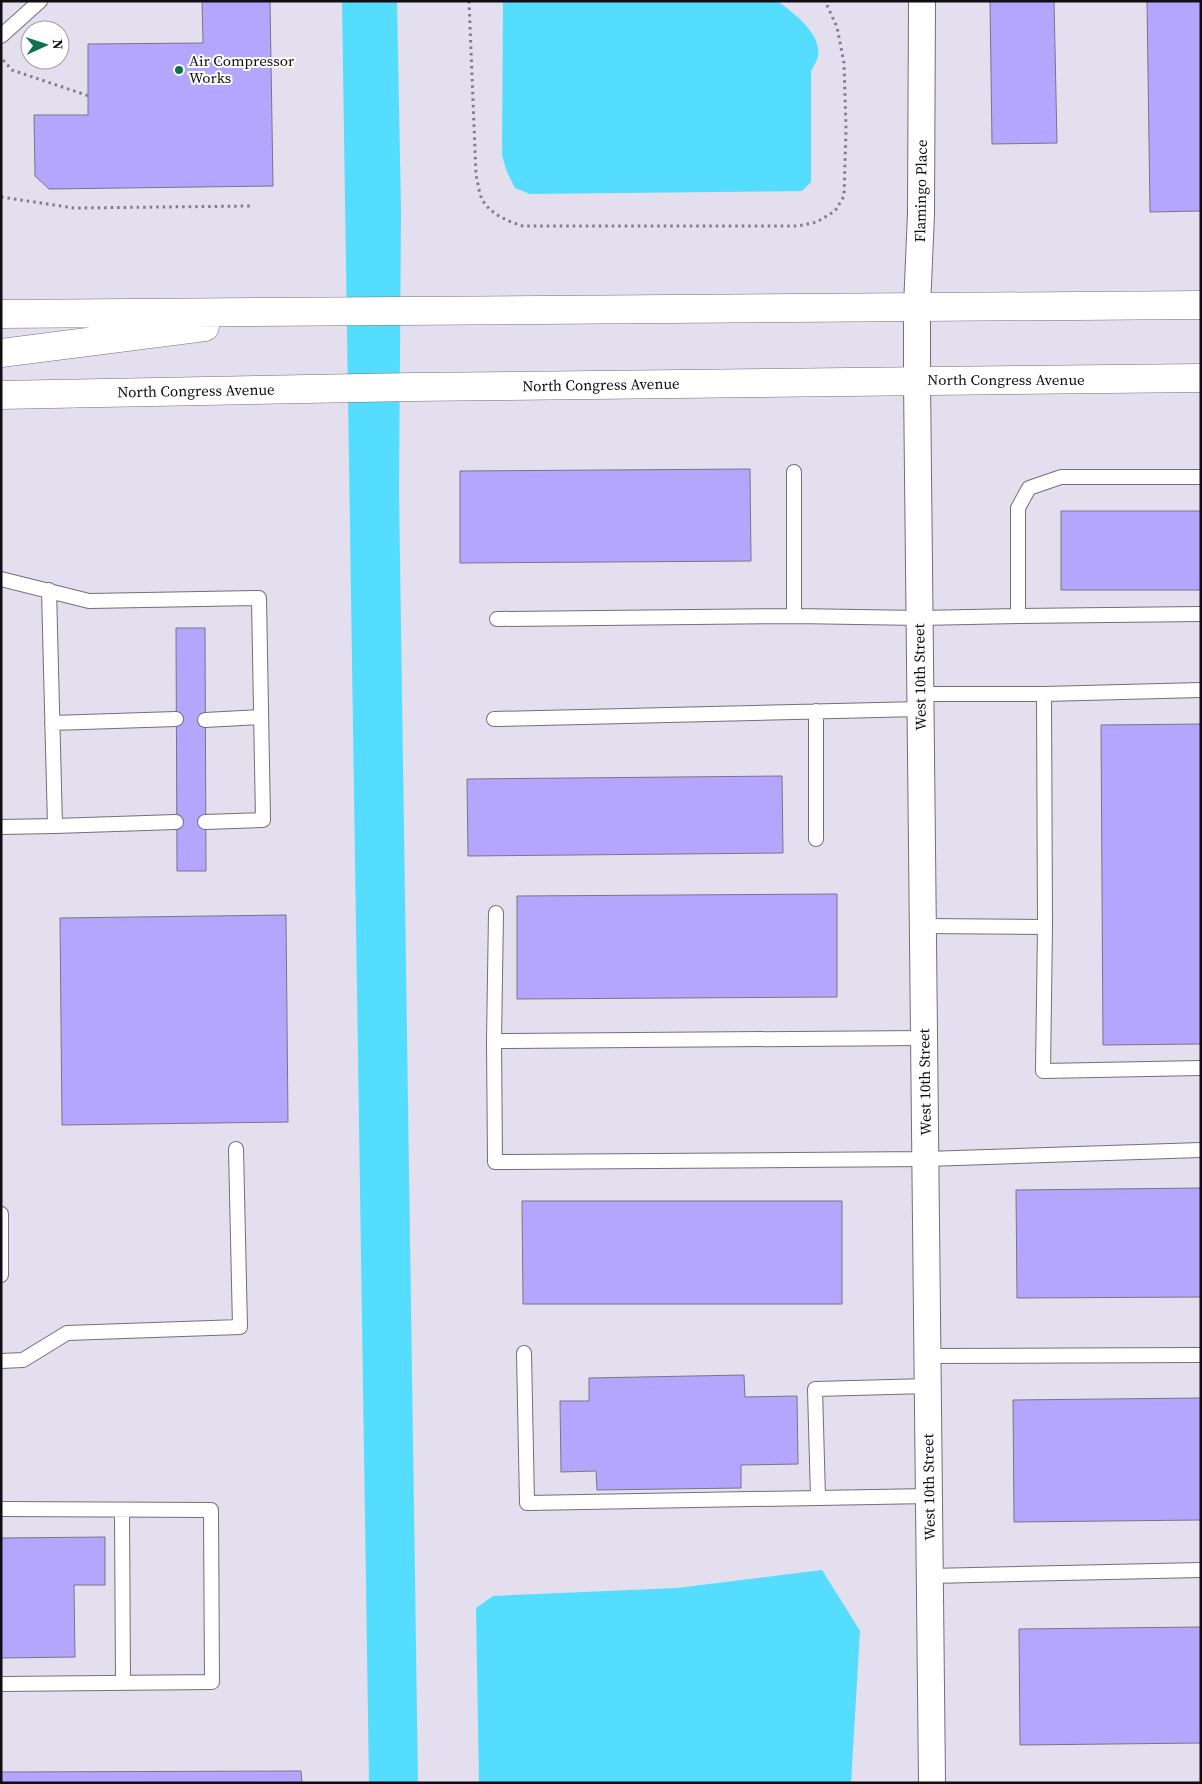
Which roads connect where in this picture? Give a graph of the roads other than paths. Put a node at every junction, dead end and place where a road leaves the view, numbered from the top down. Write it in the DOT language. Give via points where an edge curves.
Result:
graph roads {
  1 [pos="40,1"];
  2 [pos="922,1"];
  3 [pos="1,36"];
  4 [pos="1201,304"];
  5 [pos="917,307"];
  6 [pos="332,311"];
  7 [pos="1,314"];
  8 [pos="1,353"];
  9 [pos="1201,378"];
  10 [pos="917,380"];
  11 [pos="1,395"];
  12 [pos="794,472"];
  13 [pos="1201,477"];
  14 [pos="1,579"];
  15 [pos="49,590"];
  16 [pos="1201,614"];
  17 [pos="794,616"];
  18 [pos="1018,616"];
  19 [pos="920,618"];
  20 [pos="498,619"];
  21 [pos="1201,690"];
  22 [pos="1044,694"];
  23 [pos="920,702"];
  24 [pos="816,712"];
  25 [pos="261,718"];
  26 [pos="176,719"];
  27 [pos="494,719"];
  28 [pos="205,720"];
  29 [pos="52,723"];
  30 [pos="176,822"];
  31 [pos="205,822"];
  32 [pos="55,826"];
  33 [pos="1,827"];
  34 [pos="816,839"];
  35 [pos="496,913"];
  36 [pos="923,926"];
  37 [pos="1045,927"];
  38 [pos="924,1038"];
  39 [pos="494,1041"];
  40 [pos="1201,1068"];
  41 [pos="236,1149"];
  42 [pos="1201,1150"];
  43 [pos="926,1159"];
  44 [pos="1,1214"];
  45 [pos="1,1276"];
  46 [pos="524,1353"];
  47 [pos="1201,1355"];
  48 [pos="928,1356"];
  49 [pos="1,1361"];
  50 [pos="928,1386"];
  51 [pos="929,1496"];
  52 [pos="818,1498"];
  53 [pos="1,1509"];
  54 [pos="122,1510"];
  55 [pos="1201,1570"];
  56 [pos="930,1576"];
  57 [pos="123,1683"];
  58 [pos="1,1684"];
  59 [pos="932,1783"];
  1 -- 3 [label="lane"];
  2 -- 5 [label="street, Flamingo Place"];
  4 -- 5 [label="street"];
  5 -- 6 [label="street"];
  5 -- 10 [label="street, Flamingo Place"];
  6 -- 7 [label="street"];
  6 -- 8 [label="street"];
  9 -- 10 [label="street, North Congress Avenue"];
  10 -- 11 [label="street, North Congress Avenue"];
  10 -- 19 [label="street, West 10th Street"];
  12 -- 17 [label="lane"];
  13 -- 18 [label="lane" via="1061,477 1030,488 1018,508"];
  14 -- 15 [label="lane"];
  15 -- 25 [label="lane" via="89,601 259,598"];
  15 -- 29 [label="lane"];
  16 -- 18 [label="lane"];
  17 -- 19 [label="lane"];
  17 -- 20 [label="lane"];
  18 -- 19 [label="lane"];
  19 -- 23 [label="street, West 10th Street"];
  21 -- 22 [label="lane"];
  22 -- 23 [label="lane"];
  22 -- 37 [label="lane"];
  23 -- 24 [label="lane"];
  23 -- 36 [label="street, West 10th Street"];
  24 -- 27 [label="lane"];
  24 -- 34 [label="lane"];
  25 -- 28 [label="lane"];
  25 -- 31 [label="lane" via="263,820"];
  26 -- 29 [label="lane"];
  29 -- 32 [label="lane"];
  30 -- 32 [label="lane"];
  32 -- 33 [label="lane"];
  35 -- 39 [label="lane"];
  36 -- 37 [label="lane"];
  36 -- 38 [label="street, West 10th Street"];
  37 -- 40 [label="lane" via="1043,1071"];
  38 -- 39 [label="lane"];
  38 -- 43 [label="street, West 10th Street"];
  39 -- 43 [label="lane" via="495,1162"];
  41 -- 49 [label="lane" via="240,1327 67,1333 23,1360"];
  42 -- 43 [label="lane"];
  43 -- 48 [label="street, West 10th Street"];
  44 -- 45 [label="lane"];
  46 -- 52 [label="lane" via="527,1503"];
  47 -- 48 [label="lane"];
  48 -- 50 [label="street, West 10th Street"];
  50 -- 51 [label="street, West 10th Street"];
  50 -- 52 [label="lane" via="815,1389"];
  51 -- 52 [label="lane"];
  51 -- 56 [label="street, West 10th Street"];
  53 -- 54 [label="lane"];
  54 -- 57 [label="lane"];
  54 -- 57 [label="lane" via="211,1510 212,1558 212,1682"];
  55 -- 56 [label="lane"];
  56 -- 59 [label="street, West 10th Street"];
  57 -- 58 [label="lane"];
}
